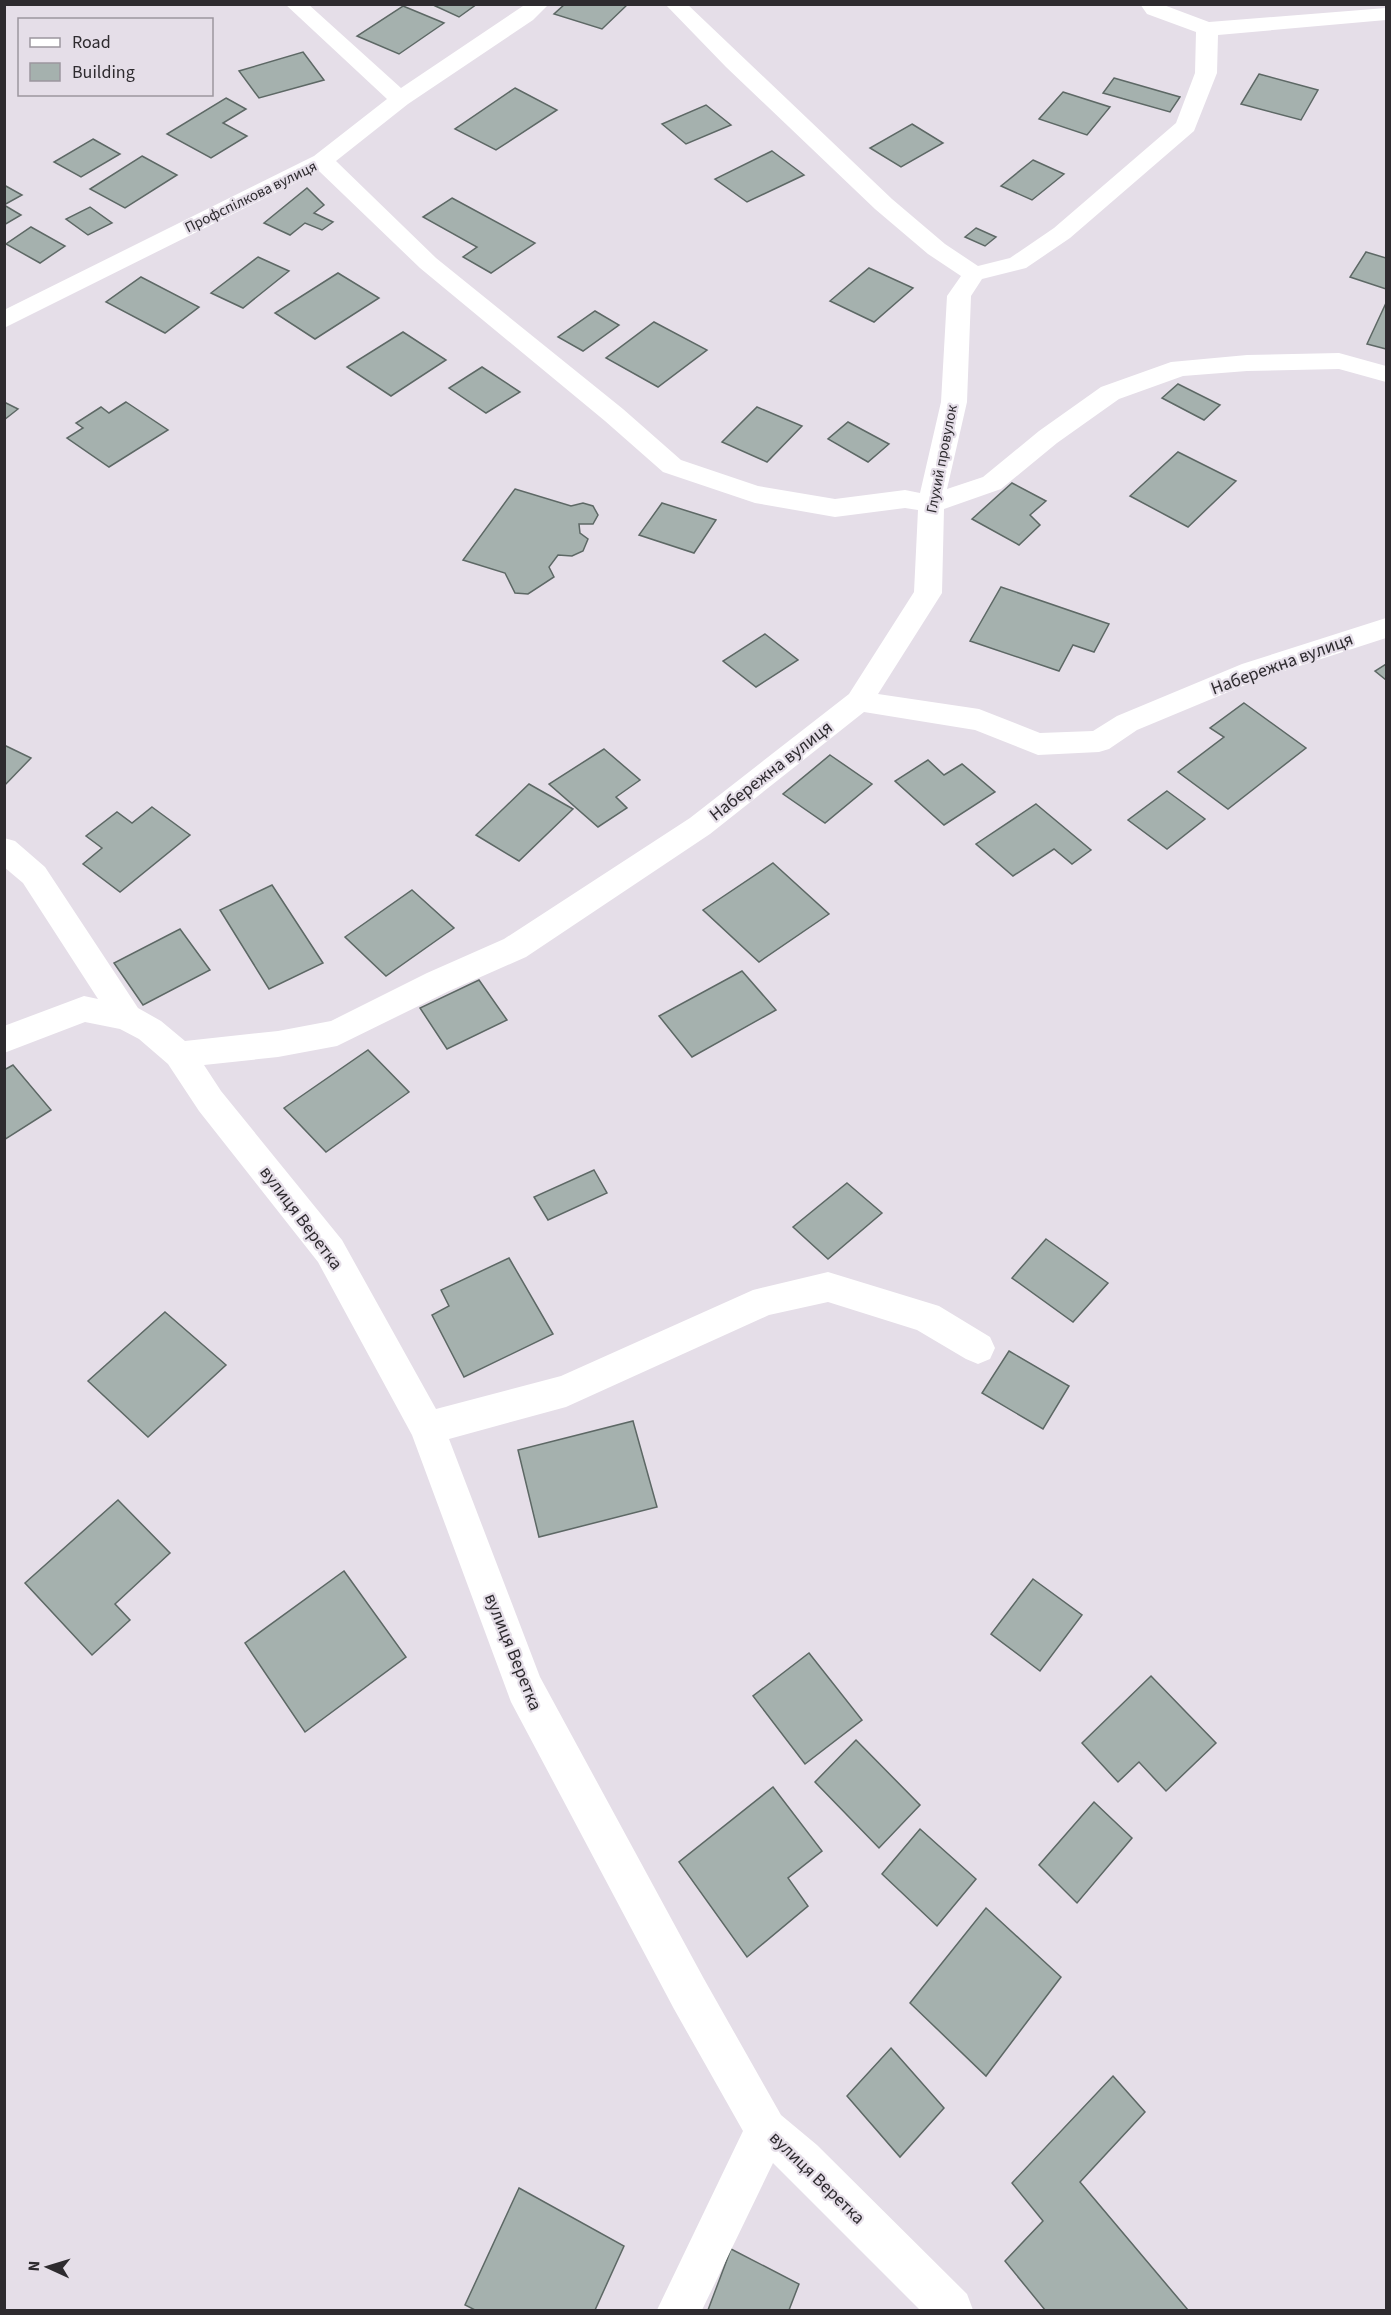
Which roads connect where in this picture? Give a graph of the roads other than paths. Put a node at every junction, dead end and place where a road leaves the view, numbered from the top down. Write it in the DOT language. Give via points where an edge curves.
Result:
graph roads {
  1 [pos="295,4"];
  2 [pos="539,4"];
  3 [pos="675,4"];
  4 [pos="1150,4"];
  5 [pos="1386,14"];
  6 [pos="1207,29"];
  7 [pos="400,99"];
  8 [pos="322,161"];
  9 [pos="974,274"];
  10 [pos="4,320"];
  11 [pos="1386,374"];
  12 [pos="931,504"];
  13 [pos="1386,628"];
  14 [pos="859,701"];
  15 [pos="4,849"];
  16 [pos="138,1024"];
  17 [pos="4,1040"];
  18 [pos="179,1055"];
  19 [pos="978,1348"];
  20 [pos="427,1428"];
  21 [pos="766,2130"];
  22 [pos="679,2310"];
  23 [pos="951,2310"];
  1 -- 7 [label="street"];
  2 -- 7 [label="street, Профспілкова вулиця"];
  3 -- 9 [label="street" via="865,186 949,260"];
  4 -- 6 [label="street" via="1154,10"];
  5 -- 6 [label="street"];
  6 -- 9 [label="street" via="1206,73 1186,126 1062,233 1018,263"];
  7 -- 8 [label="street, Профспілкова вулиця"];
  8 -- 10 [label="street, Профспілкова вулиця"];
  8 -- 12 [label="street" via="428,263 672,466 755,494 835,508 905,500"];
  9 -- 12 [label="street, Глухий провулок" via="959,296 954,402"];
  11 -- 12 [label="street" via="1339,361 1180,368 1110,393 992,483"];
  12 -- 14 [label="street, Глухий провулок" via="928,593"];
  13 -- 14 [label="street, Набережна вулиця" via="1252,671 1127,723 1099,741 1038,744 979,720"];
  14 -- 18 [label="street, Набережна вулиця" via="700,826 515,948 337,1033"];
  15 -- 16 [label="street, вулиця Веретка" via="34,875"];
  16 -- 17 [label="street" via="84,1009"];
  16 -- 18 [label="street, вулиця Веретка"];
  18 -- 20 [label="street, вулиця Веретка" via="210,1101 330,1251"];
  19 -- 20 [label="street" via="927,1317 828,1287 765,1301 567,1390"];
  20 -- 21 [label="street, вулиця Веретка" via="525,1688"];
  21 -- 22 [label="street"];
  21 -- 23 [label="street, вулиця Веретка" via="802,2160"];
}
